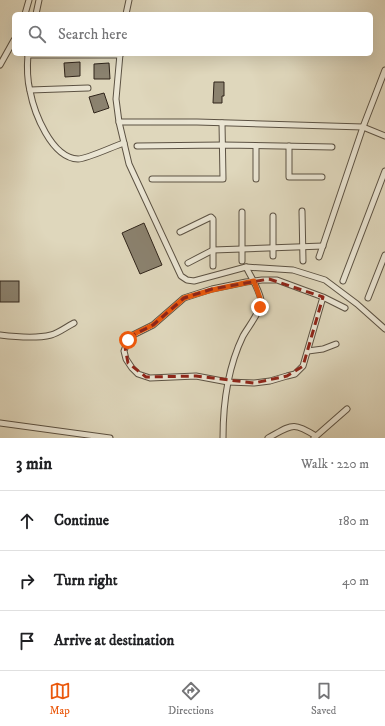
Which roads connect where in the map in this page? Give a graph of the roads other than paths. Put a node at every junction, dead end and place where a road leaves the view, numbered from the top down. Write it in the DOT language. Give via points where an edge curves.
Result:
graph roads {
  1 [pos="29,0"];
  2 [pos="39,0"];
  3 [pos="129,0"];
  4 [pos="26,12"];
  5 [pos="36,12"];
  6 [pos="126,12"];
  7 [pos="12,44"];
  8 [pos="28,56"];
  9 [pos="120,56"];
  10 [pos="0,65"];
  11 [pos="385,70"];
  12 [pos="88,88"];
  13 [pos="30,90"];
  14 [pos="119,122"];
  15 [pos="222,123"];
  16 [pos="364,127"];
  17 [pos="385,136"];
  18 [pos="124,143"];
  19 [pos="222,145"];
  20 [pos="137,146"];
  21 [pos="256,146"];
  22 [pos="289,146"];
  23 [pos="332,147"];
  24 [pos="385,171"];
  25 [pos="322,177"];
  26 [pos="152,179"];
  27 [pos="256,179"];
  28 [pos="302,210"];
  29 [pos="242,212"];
  30 [pos="273,216"];
  31 [pos="180,232"];
  32 [pos="323,246"];
  33 [pos="303,247"];
  34 [pos="273,249"];
  35 [pos="213,250"];
  36 [pos="242,250"];
  37 [pos="385,255"];
  38 [pos="273,256"];
  39 [pos="319,256"];
  40 [pos="242,261"];
  41 [pos="188,262"];
  42 [pos="303,262"];
  43 [pos="213,266"];
  44 [pos="246,267"];
  45 [pos="254,281"];
  46 [pos="343,281"];
  47 [pos="323,297"];
  48 [pos="368,298"];
  49 [pos="345,308"];
  50 [pos="74,323"];
  51 [pos="385,329"];
  52 [pos="0,335"];
  53 [pos="336,344"];
  54 [pos="308,350"];
  55 [pos="228,382"];
  56 [pos="347,409"];
  57 [pos="0,423"];
  58 [pos="315,437"];
  59 [pos="110,438"];
  60 [pos="223,438"];
  61 [pos="268,438"];
  1 -- 4 [label="street"];
  2 -- 5 [label="street"];
  3 -- 6 [label="street"];
  7 -- 10 [label="street"];
  8 -- 13 [label="street"];
  9 -- 14 [label="street" via="116,99"];
  11 -- 16 [label="street"];
  12 -- 13 [label="street"];
  13 -- 18 [label="street" via="39,120 63,155 78,159"];
  14 -- 15 [label="street"];
  14 -- 18 [label="street"];
  15 -- 16 [label="street"];
  15 -- 19 [label="street"];
  16 -- 17 [label="street"];
  16 -- 32 [label="street"];
  18 -- 44 [label="street" via="129,164 182,276 194,281"];
  19 -- 20 [label="street"];
  19 -- 21 [label="street"];
  19 -- 26 [label="street" via="223,179"];
  21 -- 22 [label="street"];
  21 -- 27 [label="street"];
  22 -- 23 [label="street"];
  22 -- 25 [label="street" via="289,177"];
  24 -- 46 [label="street"];
  28 -- 33 [label="street"];
  29 -- 36 [label="street"];
  30 -- 34 [label="street"];
  31 -- 35 [label="street" via="211,217"];
  32 -- 33 [label="street"];
  32 -- 39 [label="street"];
  33 -- 34 [label="street"];
  33 -- 42 [label="street"];
  34 -- 36 [label="street"];
  34 -- 38 [label="street"];
  35 -- 36 [label="street"];
  35 -- 41 [label="street"];
  35 -- 43 [label="street"];
  36 -- 40 [label="street"];
  37 -- 48 [label="street"];
  44 -- 45 [label="street"];
  44 -- 51 [label="street" via="293,270 325,280"];
  45 -- 47 [label="street" via="277,280"];
  45 -- 55 [label="street" via="261,301 260,307 238,348"];
  45 -- 55 [label="street" via="184,298 153,325 133,335 125,347 124,355 128,363 138,374 146,377 196,376"];
  47 -- 49 [label="street"];
  47 -- 54 [label="street"];
  50 -- 52 [label="street" via="50,335"];
  53 -- 54 [label="street" via="323,349"];
  54 -- 55 [label="street" via="303,366 295,374 254,383"];
  55 -- 60 [label="street"];
  56 -- 58 [label="street"];
  57 -- 59 [label="street"];
  58 -- 61 [label="street" via="296,426"];
}
